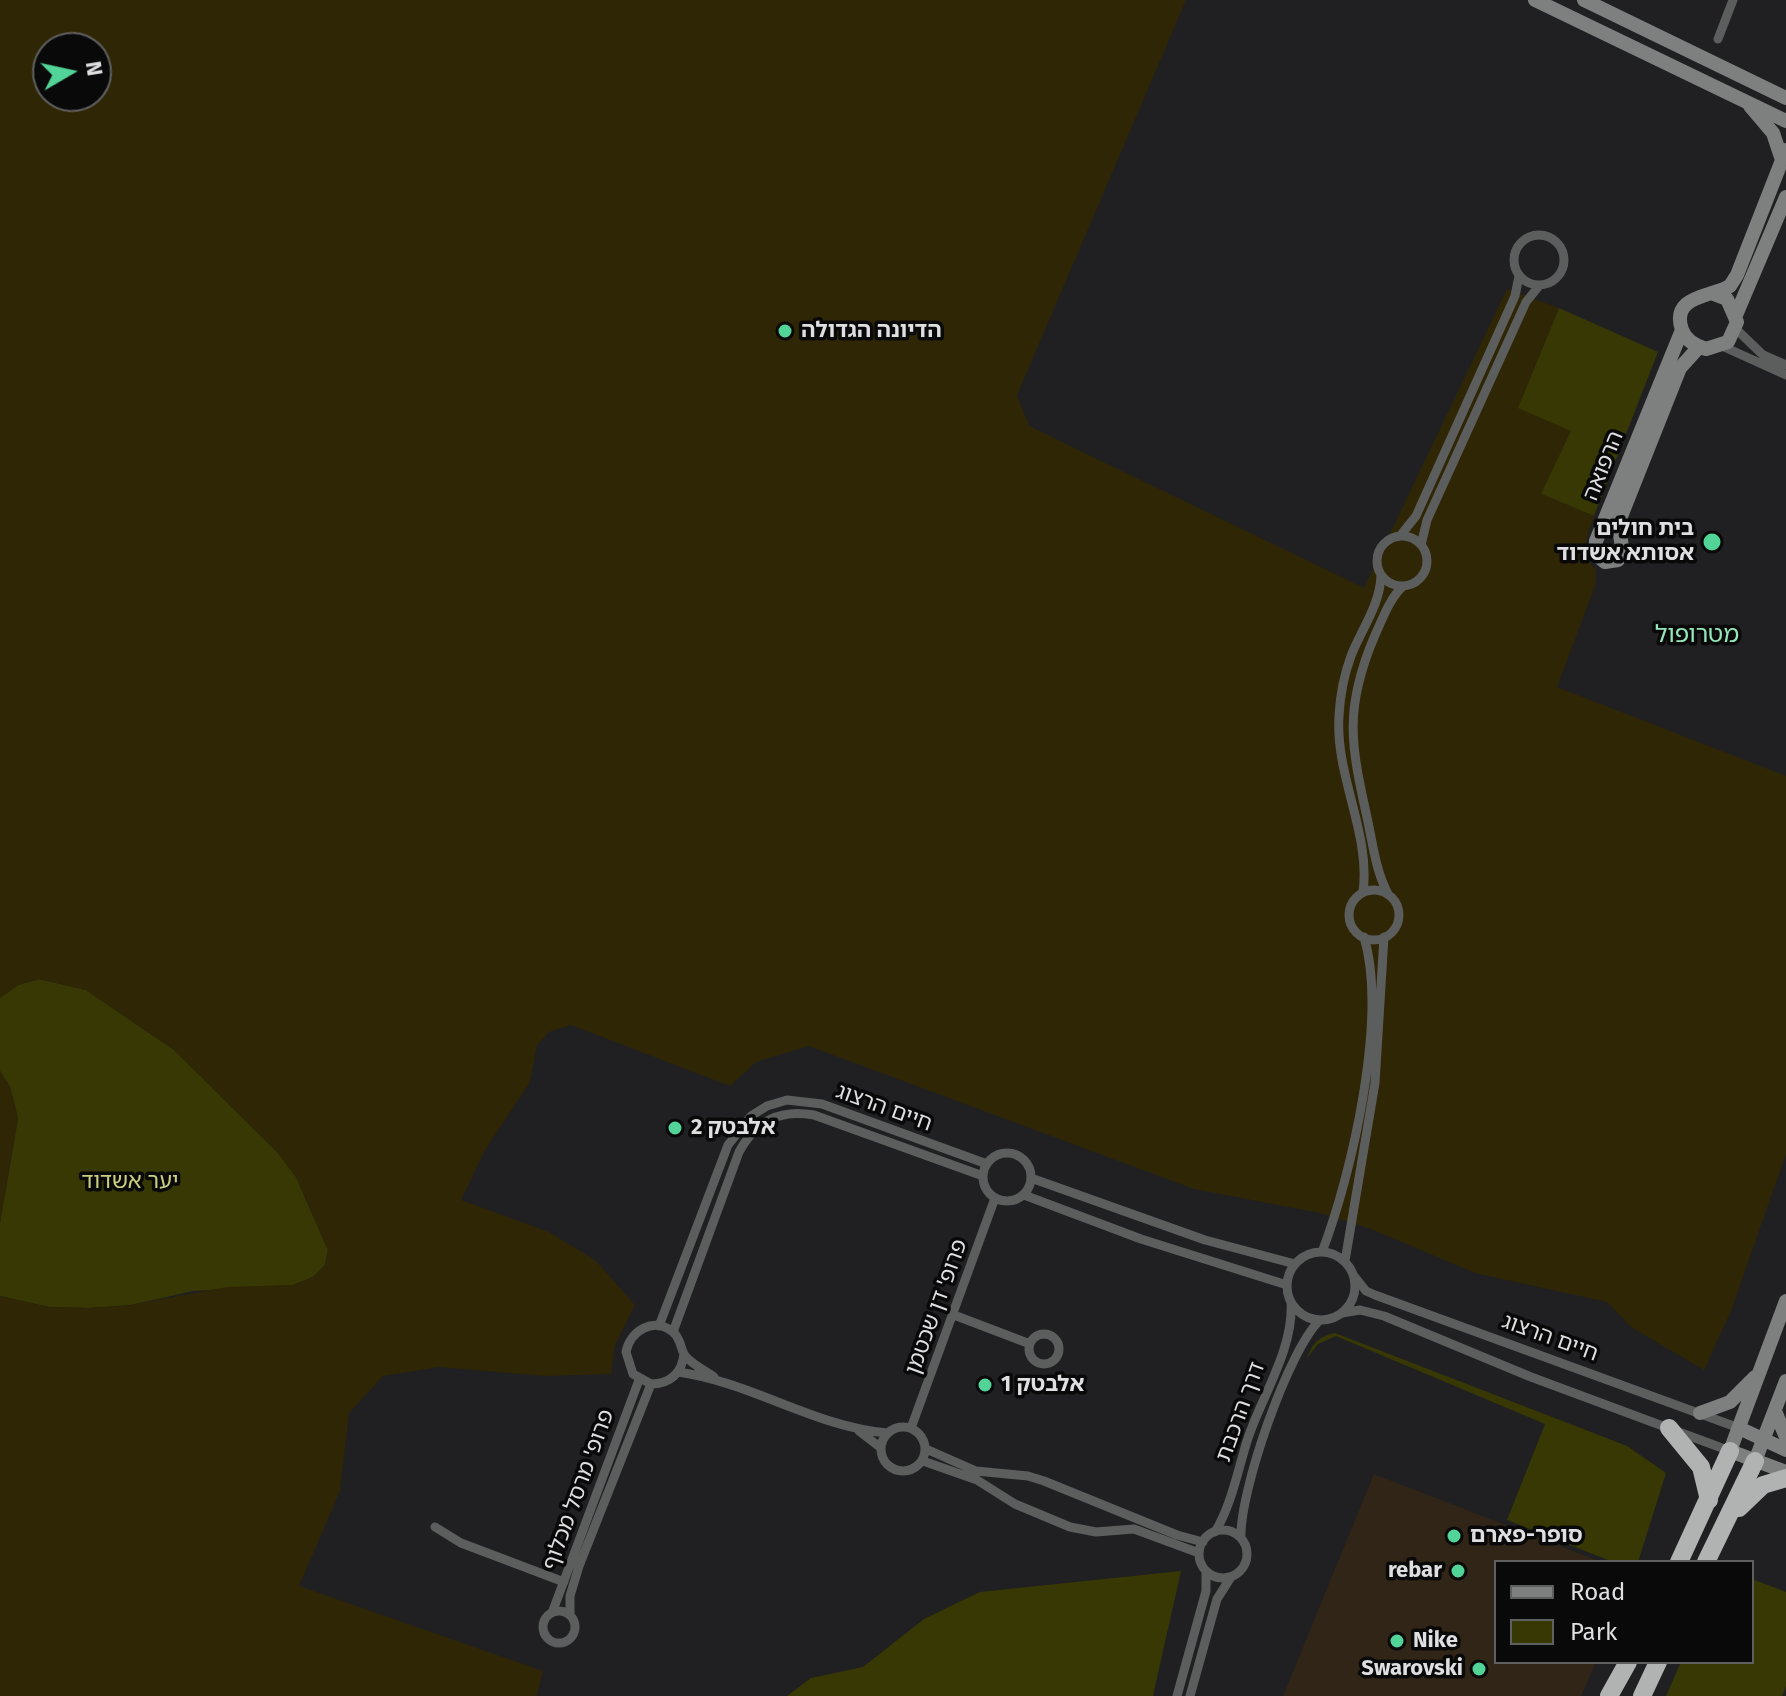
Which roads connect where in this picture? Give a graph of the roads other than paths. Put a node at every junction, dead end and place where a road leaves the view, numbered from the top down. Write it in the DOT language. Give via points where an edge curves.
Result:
graph roads {
  1 [pos="1535,0"];
  2 [pos="1584,0"];
  3 [pos="1733,0"];
  4 [pos="1718,39"];
  5 [pos="1786,98"];
  6 [pos="1747,103"];
  7 [pos="1786,121"];
  8 [pos="1784,155"];
  9 [pos="1786,197"];
  10 [pos="1519,276"];
  11 [pos="1539,286"];
  12 [pos="1711,293"];
  13 [pos="1736,322"];
  14 [pos="1682,330"];
  15 [pos="1722,346"];
  16 [pos="1699,347"];
  17 [pos="1786,365"];
  18 [pos="1786,375"];
  19 [pos="1400,536"];
  20 [pos="1421,545"];
  21 [pos="1381,576"];
  22 [pos="1402,587"];
  23 [pos="1363,892"];
  24 [pos="1388,894"];
  25 [pos="1364,937"];
  26 [pos="1384,937"];
  27 [pos="987,1164"];
  28 [pos="983,1176"];
  29 [pos="1031,1178"];
  30 [pos="1024,1195"];
  31 [pos="995,1198"];
  32 [pos="1322,1252"];
  33 [pos="1345,1261"];
  34 [pos="1295,1264"];
  35 [pos="1354,1276"];
  36 [pos="1287,1285"];
  37 [pos="1786,1301"];
  38 [pos="1291,1302"];
  39 [pos="1342,1313"];
  40 [pos="954,1315"];
  41 [pos="1320,1320"];
  42 [pos="659,1326"];
  43 [pos="673,1332"];
  44 [pos="1030,1344"];
  45 [pos="684,1354"];
  46 [pos="1761,1371"];
  47 [pos="678,1372"];
  48 [pos="714,1377"];
  49 [pos="639,1380"];
  50 [pos="1786,1381"];
  51 [pos="651,1384"];
  52 [pos="1775,1411"];
  53 [pos="1700,1413"];
  54 [pos="911,1428"];
  55 [pos="1669,1428"];
  56 [pos="1739,1428"];
  57 [pos="859,1431"];
  58 [pos="887,1433"];
  59 [pos="1786,1437"];
  60 [pos="1764,1438"];
  61 [pos="881,1448"];
  62 [pos="926,1449"];
  63 [pos="1786,1450"];
  64 [pos="1730,1451"];
  65 [pos="923,1461"];
  66 [pos="1755,1461"];
  67 [pos="1786,1475"];
  68 [pos="1709,1500"];
  69 [pos="1723,1525"];
  70 [pos="435,1527"];
  71 [pos="1215,1532"];
  72 [pos="1241,1538"];
  73 [pos="1203,1542"];
  74 [pos="1199,1553"];
  75 [pos="1680,1560"];
  76 [pos="1707,1560"];
  77 [pos="1206,1571"];
  78 [pos="1231,1577"];
  79 [pos="564,1582"];
  80 [pos="552,1613"];
  81 [pos="570,1615"];
  82 [pos="1627,1664"];
  83 [pos="1634,1664"];
  84 [pos="1659,1664"];
  85 [pos="1177,1696"];
  86 [pos="1190,1696"];
  87 [pos="1609,1696"];
  88 [pos="1622,1696"];
  89 [pos="1645,1696"];
  1 -- 6 [label="street"];
  2 -- 5 [label="street"];
  3 -- 4 [label="street"];
  6 -- 7 [label="street"];
  6 -- 8 [label="street"];
  8 -- 12 [label="street" via="1737,275 1730,286"];
  9 -- 13 [label="street"];
  10 -- 11 [label="street"];
  10 -- 11 [label="street" via="1514,256 1521,242 1532,235 1550,237 1560,245 1564,264 1554,281"];
  10 -- 19 [label="street" via="1515,296 1412,524"];
  11 -- 20 [label="street" via="1519,316 1427,520"];
  12 -- 13 [label="street" via="1727,299"];
  12 -- 14 [label="street" via="1687,303"];
  13 -- 15 [label="street"];
  13 -- 17 [label="street" via="1763,355"];
  14 -- 16 [label="street"];
  14 -- 16 [label="street, הרפואה" via="1596,541 1595,554 1605,562 1621,556 1618,524 1680,368"];
  15 -- 16 [label="street"];
  15 -- 18 [label="street"];
  19 -- 20 [label="street"];
  19 -- 21 [label="street" via="1380,548"];
  20 -- 22 [label="street" via="1426,569 1419,580"];
  21 -- 22 [label="street"];
  21 -- 23 [label="street" via="1379,595 1346,671 1338,720 1363,861"];
  22 -- 24 [label="street" via="1387,607 1364,660 1351,721 1363,799"];
  23 -- 24 [label="street"];
  23 -- 25 [label="street" via="1354,900 1350,918"];
  24 -- 26 [label="street" via="1399,917"];
  25 -- 26 [label="street"];
  25 -- 32 [label="street" via="1370,970 1366,1075 1342,1197"];
  26 -- 33 [label="street" via="1375,1083"];
  27 -- 28 [label="street"];
  27 -- 29 [label="street" via="1011,1153 1028,1165"];
  27 -- 42 [label="street, חיים הרצוג" via="822,1104 787,1100 767,1106 751,1116 728,1145"];
  28 -- 31 [label="street"];
  28 -- 43 [label="street, חיים הרצוג" via="814,1115 771,1118 748,1135 739,1152"];
  29 -- 30 [label="street"];
  29 -- 34 [label="street" via="1193,1236"];
  30 -- 31 [label="street" via="1010,1201"];
  30 -- 36 [label="street"];
  31 -- 40 [label="street, פרופ' דן שכטמן"];
  32 -- 33 [label="street"];
  32 -- 34 [label="street"];
  33 -- 35 [label="street"];
  34 -- 36 [label="street"];
  35 -- 39 [label="street" via="1354,1296"];
  35 -- 53 [label="street, חיים הרצוג" via="1375,1295"];
  36 -- 38 [label="street"];
  37 -- 46 [label="street"];
  38 -- 41 [label="street"];
  38 -- 71 [label="street, דרך הרכבת" via="1286,1341"];
  39 -- 41 [label="street"];
  39 -- 55 [label="street, חיים הרצוג" via="1360,1310 1384,1316"];
  40 -- 44 [label="street"];
  40 -- 54 [label="street, פרופ' דן שכטמן"];
  41 -- 72 [label="street, דרך הרכבת" via="1304,1338 1264,1438 1242,1506"];
  42 -- 43 [label="street"];
  42 -- 49 [label="street" via="644,1328 627,1344 628,1368"];
  43 -- 45 [label="street"];
  45 -- 47 [label="street"];
  45 -- 48 [label="street"];
  46 -- 53 [label="street" via="1730,1402"];
  46 -- 56 [label="street"];
  47 -- 48 [label="street"];
  47 -- 51 [label="street" via="666,1382"];
  48 -- 57 [label="street"];
  49 -- 51 [label="street"];
  49 -- 79 [label="street, פרופ' מרסל מכלוף"];
  50 -- 52 [label="street"];
  51 -- 81 [label="street, פרופ' מרסל מכלוף" via="579,1566"];
  52 -- 59 [label="street"];
  52 -- 60 [label="street"];
  53 -- 56 [label="street, חיים הרצוג"];
  54 -- 58 [label="street"];
  54 -- 62 [label="street" via="922,1436"];
  55 -- 64 [label="street, חיים הרצוג"];
  55 -- 68 [label="highway" via="1701,1467"];
  56 -- 60 [label="street"];
  56 -- 64 [label="street"];
  57 -- 58 [label="street"];
  57 -- 61 [label="street"];
  58 -- 61 [label="street"];
  60 -- 63 [label="street"];
  60 -- 66 [label="street"];
  61 -- 65 [label="street" via="885,1462 897,1471 912,1470"];
  62 -- 65 [label="street"];
  62 -- 73 [label="street" via="976,1471 1028,1476"];
  64 -- 66 [label="street"];
  64 -- 68 [label="highway"];
  65 -- 74 [label="street" via="977,1480 1015,1504 1070,1527 1096,1532 1134,1529"];
  66 -- 67 [label="street"];
  66 -- 69 [label="highway"];
  67 -- 69 [label="highway" via="1756,1490"];
  68 -- 75 [label="highway"];
  69 -- 76 [label="highway"];
  70 -- 79 [label="street" via="461,1543"];
  71 -- 72 [label="street" via="1229,1531"];
  71 -- 73 [label="street"];
  72 -- 78 [label="street" via="1246,1563"];
  73 -- 74 [label="street"];
  74 -- 77 [label="street"];
  77 -- 78 [label="street" via="1217,1578"];
  77 -- 85 [label="street" via="1206,1591"];
  78 -- 86 [label="street" via="1218,1595"];
  79 -- 80 [label="street, פרופ' מרסל מכלוף"];
  80 -- 81 [label="street"];
  80 -- 81 [label="street" via="544,1626 555,1642 573,1635"];
  82 -- 87 [label="highway"];
  83 -- 88 [label="highway"];
  84 -- 89 [label="highway"];
}
